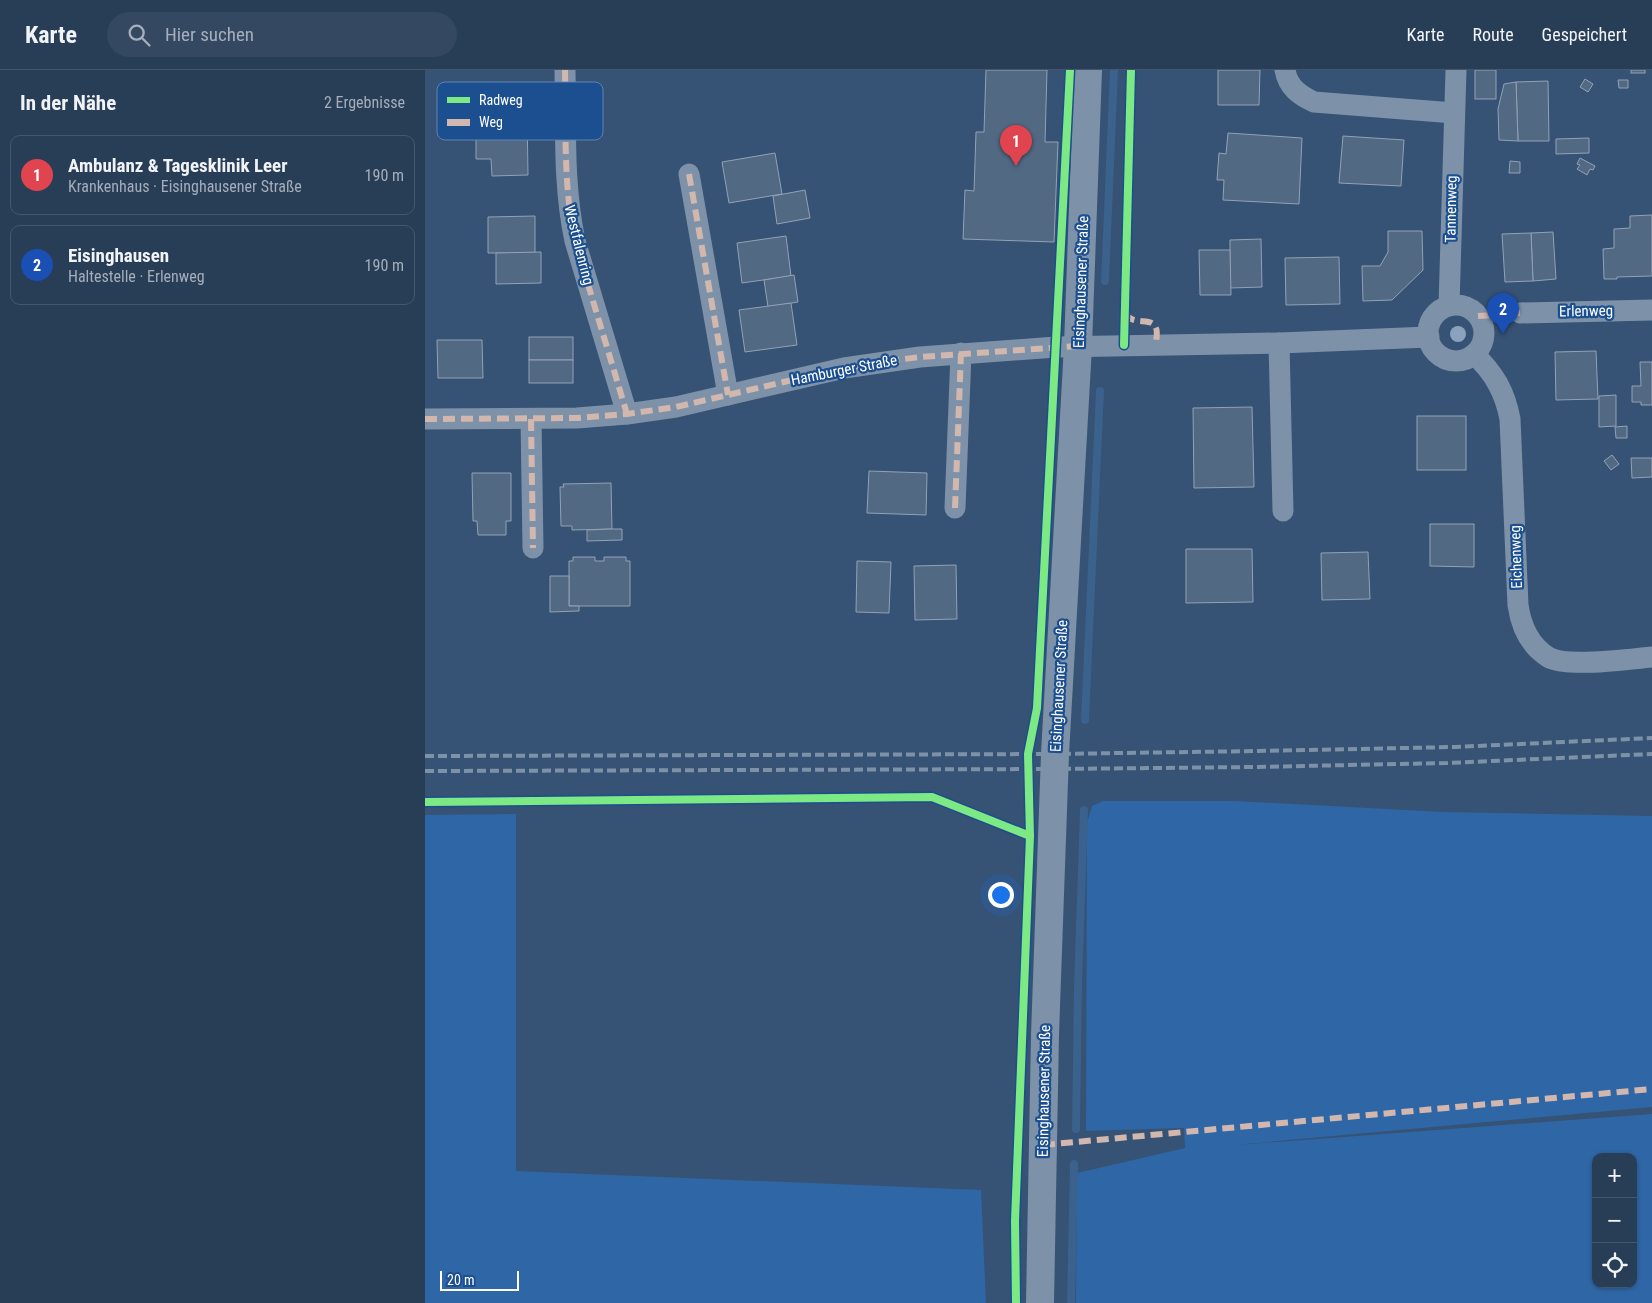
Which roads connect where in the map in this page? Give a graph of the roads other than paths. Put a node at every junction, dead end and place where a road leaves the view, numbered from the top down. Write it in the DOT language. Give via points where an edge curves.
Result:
graph roads {
  1 [pos="1088,70"];
  2 [pos="1285,70"];
  3 [pos="1456,70"];
  4 [pos="1453,113"];
  5 [pos="566,140"];
  6 [pos="689,174"];
  7 [pos="1449,306"];
  8 [pos="1652,310"];
  9 [pos="1520,313"];
  10 [pos="1429,338"];
  11 [pos="1279,343"];
  12 [pos="1079,346"];
  13 [pos="961,353"];
  14 [pos="1474,354"];
  15 [pos="728,395"];
  16 [pos="627,414"];
  17 [pos="425,419"];
  18 [pos="531,419"];
  19 [pos="955,508"];
  20 [pos="1283,511"];
  21 [pos="533,548"];
  22 [pos="1652,657"];
  23 [pos="1040,1303"];
  1 -- 12 [label="street, Eisinghausener Straße"];
  2 -- 4 [label="street" via="1294,90 1314,102"];
  3 -- 4 [label="street, Tannenweg"];
  4 -- 7 [label="street, Tannenweg"];
  5 -- 16 [label="street, Westfalenring" via="569,216"];
  6 -- 15 [label="street"];
  7 -- 10 [label="street" via="1434,315 1429,326"];
  7 -- 14 [label="street" via="1468,308 1479,316 1483,338"];
  8 -- 9 [label="street, Erlenweg"];
  10 -- 11 [label="street"];
  10 -- 14 [label="street" via="1433,348 1446,359 1458,361"];
  11 -- 12 [label="street"];
  11 -- 20 [label="street"];
  12 -- 13 [label="street, Hamburger Straße"];
  12 -- 23 [label="street, Eisinghausener Straße" via="1055,754"];
  13 -- 15 [label="street, Hamburger Straße" via="844,368"];
  13 -- 19 [label="street"];
  14 -- 22 [label="street, Eichenweg" via="1496,379 1510,420 1518,605 1521,623 1529,639 1549,658 1561,661 1598,662"];
  15 -- 16 [label="street, Hamburger Straße"];
  16 -- 18 [label="street, Hamburger Straße"];
  17 -- 18 [label="street, Hamburger Straße"];
  18 -- 21 [label="street"];
}
